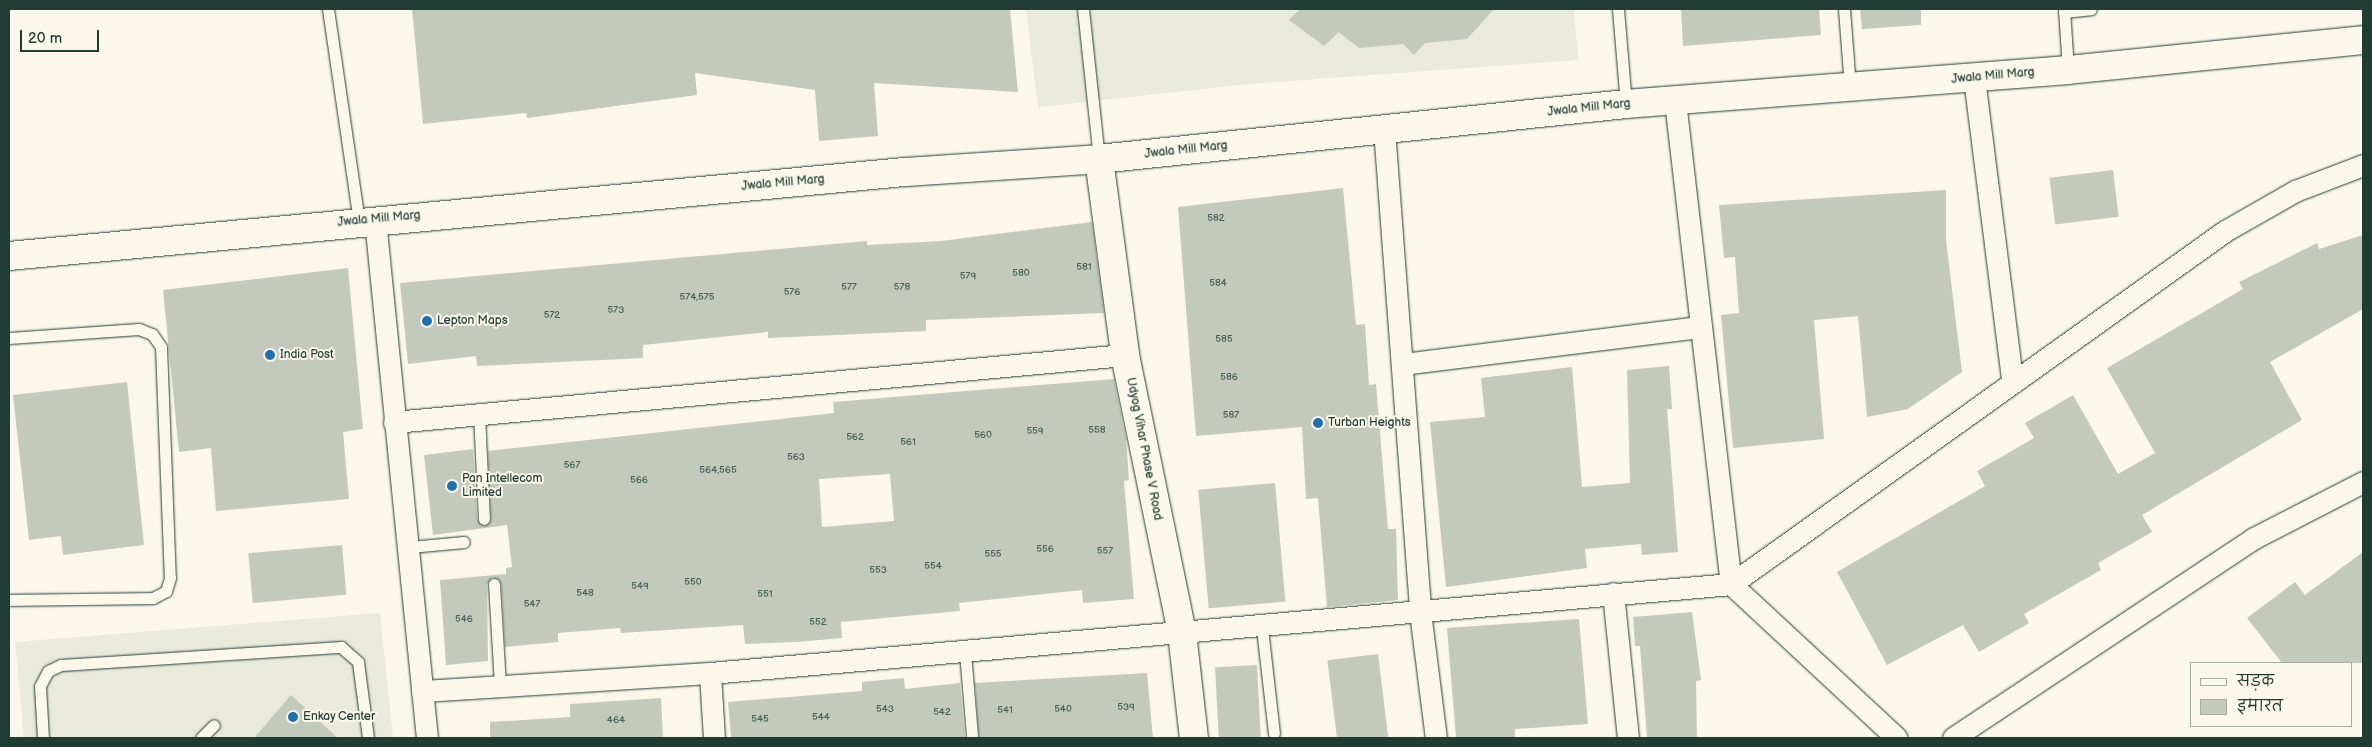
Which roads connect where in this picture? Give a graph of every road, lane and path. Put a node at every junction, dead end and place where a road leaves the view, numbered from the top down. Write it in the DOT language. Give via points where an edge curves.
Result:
graph roads {
  1 [pos="328,9"];
  2 [pos="1083,9"];
  3 [pos="1618,9"];
  4 [pos="1844,9"];
  5 [pos="2092,9"];
  6 [pos="2064,10"];
  7 [pos="2363,40"];
  8 [pos="2068,70"];
  9 [pos="1974,78"];
  10 [pos="1850,88"];
  11 [pos="1674,101"];
  12 [pos="1626,104"];
  13 [pos="1384,129"];
  14 [pos="1099,159"];
  15 [pos="2363,165"];
  16 [pos="367,220"];
  17 [pos="9,256"];
  18 [pos="1701,327"];
  19 [pos="9,338"];
  20 [pos="1125,355"];
  21 [pos="1402,364"];
  22 [pos="2012,379"];
  23 [pos="479,414"];
  24 [pos="394,422"];
  25 [pos="2363,482"];
  26 [pos="484,519"];
  27 [pos="464,542"];
  28 [pos="410,547"];
  29 [pos="494,584"];
  30 [pos="1731,584"];
  31 [pos="1613,593"];
  32 [pos="9,600"];
  33 [pos="1420,612"];
  34 [pos="1262,628"];
  35 [pos="1182,633"];
  36 [pos="965,652"];
  37 [pos="710,673"];
  38 [pos="500,686"];
  39 [pos="422,692"];
  40 [pos="214,725"];
  41 [pos="1274,733"];
  42 [pos="972,736"];
  43 [pos="43,738"];
  44 [pos="201,738"];
  45 [pos="368,738"];
  46 [pos="426,738"];
  47 [pos="714,738"];
  48 [pos="1194,738"];
  49 [pos="1436,738"];
  50 [pos="1628,738"];
  51 [pos="1897,738"];
  52 [pos="1953,738"];
  1 -- 16 [label="lane"];
  2 -- 14 [label="lane"];
  3 -- 12 [label="lane"];
  4 -- 10 [label="lane"];
  5 -- 6 [label="lane"];
  6 -- 8 [label="lane"];
  7 -- 8 [label="street, Jwala Mill Marg"];
  8 -- 9 [label="street, Jwala Mill Marg"];
  9 -- 10 [label="street, Jwala Mill Marg"];
  9 -- 22 [label="street"];
  10 -- 11 [label="street, Jwala Mill Marg"];
  11 -- 12 [label="street, Jwala Mill Marg"];
  11 -- 18 [label="street"];
  12 -- 13 [label="street, Jwala Mill Marg"];
  13 -- 14 [label="street, Jwala Mill Marg"];
  13 -- 21 [label="street"];
  14 -- 16 [label="street, Jwala Mill Marg" via="905,172"];
  14 -- 20 [label="street, Udyog Vihar Phase V Road"];
  15 -- 22 [label="street" via="2295,191 2225,231"];
  16 -- 17 [label="street, Jwala Mill Marg"];
  16 -- 24 [label="street"];
  18 -- 21 [label="street"];
  18 -- 30 [label="street"];
  19 -- 32 [label="lane" via="139,329 152,334 161,347 170,578 166,591 153,598"];
  20 -- 23 [label="street"];
  20 -- 35 [label="street, Udyog Vihar Phase V Road"];
  21 -- 33 [label="street"];
  22 -- 30 [label="street"];
  23 -- 24 [label="street"];
  23 -- 26 [label="lane"];
  24 -- 28 [label="street"];
  25 -- 52 [label="street" via="2254,538"];
  27 -- 28 [label="lane"];
  28 -- 39 [label="street"];
  29 -- 38 [label="lane"];
  30 -- 31 [label="street"];
  30 -- 51 [label="street"];
  31 -- 33 [label="street"];
  31 -- 50 [label="street"];
  33 -- 34 [label="street"];
  33 -- 49 [label="street"];
  34 -- 35 [label="street"];
  34 -- 41 [label="lane"];
  35 -- 36 [label="street"];
  35 -- 48 [label="street, Udyog Vihar Phase V Road"];
  36 -- 37 [label="street"];
  36 -- 42 [label="lane"];
  37 -- 38 [label="street"];
  37 -- 47 [label="street"];
  38 -- 39 [label="street"];
  39 -- 46 [label="street"];
  40 -- 44 [label="lane"];
  43 -- 45 [label="lane" via="40,686 48,671 61,665 341,648 358,662"];
}
